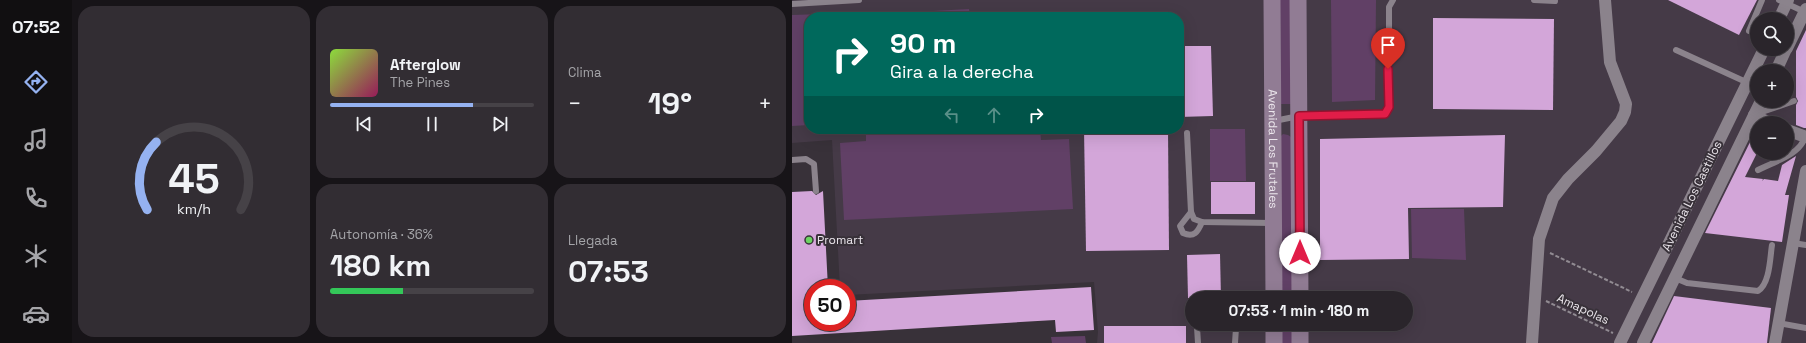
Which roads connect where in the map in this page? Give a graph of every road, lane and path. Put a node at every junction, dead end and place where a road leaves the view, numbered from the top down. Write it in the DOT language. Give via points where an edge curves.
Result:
graph roads {
  1 [pos="859,0"];
  2 [pos="1272,0"];
  3 [pos="1298,0"];
  4 [pos="1393,0"];
  5 [pos="1534,0"];
  6 [pos="1605,0"];
  7 [pos="1762,0"];
  8 [pos="1555,1"];
  9 [pos="1784,1"];
  10 [pos="792,4"];
  11 [pos="1805,10"];
  12 [pos="1781,12"];
  13 [pos="1749,31"];
  14 [pos="1794,33"];
  15 [pos="1676,50"];
  16 [pos="1750,84"];
  17 [pos="1750,88"];
  18 [pos="1758,108"];
  19 [pos="1774,108"];
  20 [pos="1754,115"];
  21 [pos="1299,116"];
  22 [pos="1274,121"];
  23 [pos="1726,127"];
  24 [pos="1187,132"];
  25 [pos="1794,133"];
  26 [pos="1745,134"];
  27 [pos="1806,137"];
  28 [pos="792,160"];
  29 [pos="1758,170"];
  30 [pos="1806,171"];
  31 [pos="816,191"];
  32 [pos="1190,212"];
  33 [pos="1202,222"];
  34 [pos="1274,223"];
  35 [pos="1793,244"];
  36 [pos="1772,245"];
  37 [pos="1806,245"];
  38 [pos="1539,248"];
  39 [pos="1666,250"];
  40 [pos="1684,260"];
  41 [pos="1675,278"];
  42 [pos="1274,291"];
  43 [pos="1300,291"];
  44 [pos="1536,296"];
  45 [pos="1643,297"];
  46 [pos="1778,323"];
  47 [pos="1806,328"];
  48 [pos="1197,331"];
  49 [pos="1236,331"];
  50 [pos="1274,331"];
  51 [pos="1300,331"];
  52 [pos="1621,340"];
  53 [pos="1198,343"];
  54 [pos="1235,343"];
  55 [pos="1274,343"];
  56 [pos="1300,343"];
  57 [pos="1532,343"];
  58 [pos="1643,343"];
  59 [pos="1775,343"];
  1 -- 10 [label="lane"];
  2 -- 22 [label="main road, Avenida Los Frutales"];
  3 -- 21 [label="main road"];
  4 -- 21 [label="lane" via="1389,7 1388,111 1385,114"];
  5 -- 8 [label="lane"];
  6 -- 38 [label="street" via="1610,62 1626,104 1625,112 1621,121 1553,198 1544,220"];
  7 -- 13 [label="lane"];
  9 -- 11 [label="lane"];
  9 -- 12 [label="street"];
  11 -- 14 [label="street"];
  15 -- 16 [label="lane"];
  17 -- 23 [label="street, Avenida Los Castillos"];
  18 -- 20 [label="street, Avenida Los Castillos"];
  19 -- 20 [label="lane"];
  20 -- 26 [label="street, Avenida Los Castillos"];
  21 -- 22 [label="lane"];
  21 -- 43 [label="main road"];
  22 -- 34 [label="main road, Avenida Los Frutales"];
  23 -- 26 [label="street"];
  23 -- 39 [label="street, Avenida Los Castillos"];
  24 -- 32 [label="lane"];
  25 -- 27 [label="street"];
  26 -- 40 [label="street, Avenida Los Castillos"];
  27 -- 29 [label="lane" via="1796,150"];
  28 -- 31 [label="lane" via="806,159 814,164"];
  30 -- 35 [label="street"];
  32 -- 33 [label="lane" via="1194,219"];
  32 -- 33 [label="lane" via="1180,226 1183,233 1195,234"];
  33 -- 34 [label="lane"];
  34 -- 42 [label="main road, Avenida Los Frutales"];
  35 -- 37 [label="lane"];
  35 -- 46 [label="street"];
  36 -- 41 [label="lane" via="1766,283 1758,291 1687,283"];
  38 -- 44 [label="street"];
  38 -- 45 [label="path"];
  39 -- 40 [label="street"];
  39 -- 45 [label="street, Avenida Los Castillos"];
  40 -- 41 [label="street, Avenida Los Castillos"];
  41 -- 58 [label="street, Avenida Los Castillos"];
  44 -- 52 [label="path, Amapolas"];
  44 -- 57 [label="street"];
  45 -- 52 [label="street, Avenida Los Castillos"];
  46 -- 47 [label="lane"];
  46 -- 59 [label="street"];
  48 -- 53 [label="lane"];
  49 -- 54 [label="lane"];
  50 -- 55 [label="main road"];
  51 -- 56 [label="main road"];
}
